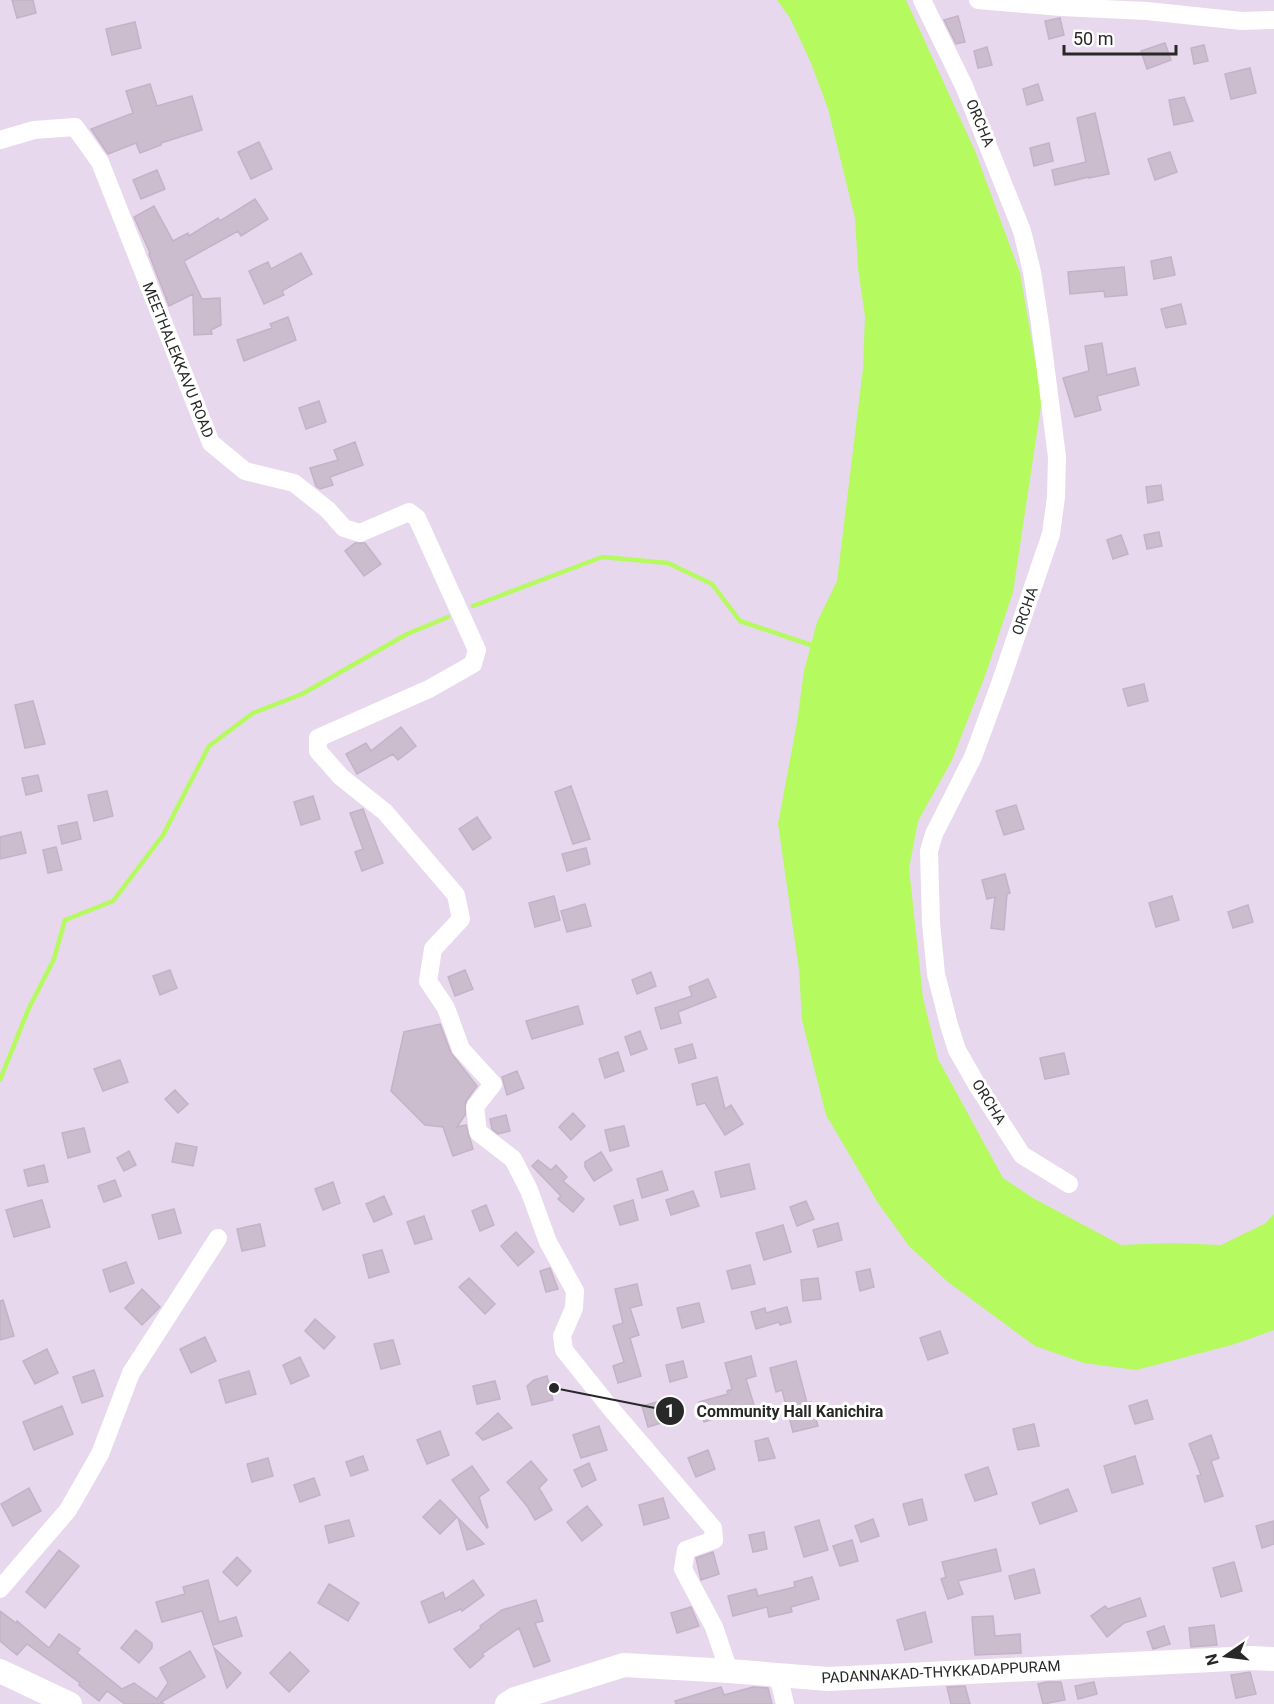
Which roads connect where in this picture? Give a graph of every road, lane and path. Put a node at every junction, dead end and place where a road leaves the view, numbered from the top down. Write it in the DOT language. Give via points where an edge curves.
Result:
graph roads {
  1 [pos="922,0"];
  2 [pos="978,0"];
  3 [pos="1274,20"];
  4 [pos="0,140"];
  5 [pos="1069,1184"];
  6 [pos="218,1239"];
  7 [pos="0,1588"];
  8 [pos="1274,1659"];
  9 [pos="0,1671"];
  10 [pos="729,1671"];
  11 [pos="778,1675"];
  12 [pos="70,1704"];
  13 [pos="507,1704"];
  14 [pos="784,1704"];
  1 -- 5 [label="street, ORCHA" via="964,86 1022,231 1039,313 1057,457 1051,534 973,757 929,851 936,974 957,1050 977,1085 1022,1155"];
  2 -- 3 [label="street" via="1242,21"];
  4 -- 10 [label="street, MEETHALEKKAVU ROAD" via="34,130 75,127 100,162 211,443 245,471 294,483 344,528 360,533 409,512 417,518 441,565 477,650 472,664 429,689 318,738 318,751 341,777 385,812 456,896 461,919 434,949 428,981 447,1008 461,1048 493,1084 475,1107 478,1132 513,1159 548,1242 575,1291 574,1308 562,1336 564,1350 713,1528 714,1540 686,1550 683,1569 714,1627"];
  6 -- 7 [label="street" via="131,1373 100,1454 68,1510"];
  8 -- 11 [label="main road, PADANNAKAD-THYKKADAPPURAM" via="828,1679"];
  9 -- 12 [label="main road"];
  10 -- 11 [label="main road, PADANNAKAD-THYKKADAPPURAM"];
  10 -- 13 [label="main road, PADANNAKAD-THYKKADAPPURAM" via="624,1665"];
  11 -- 14 [label="street"];
}
